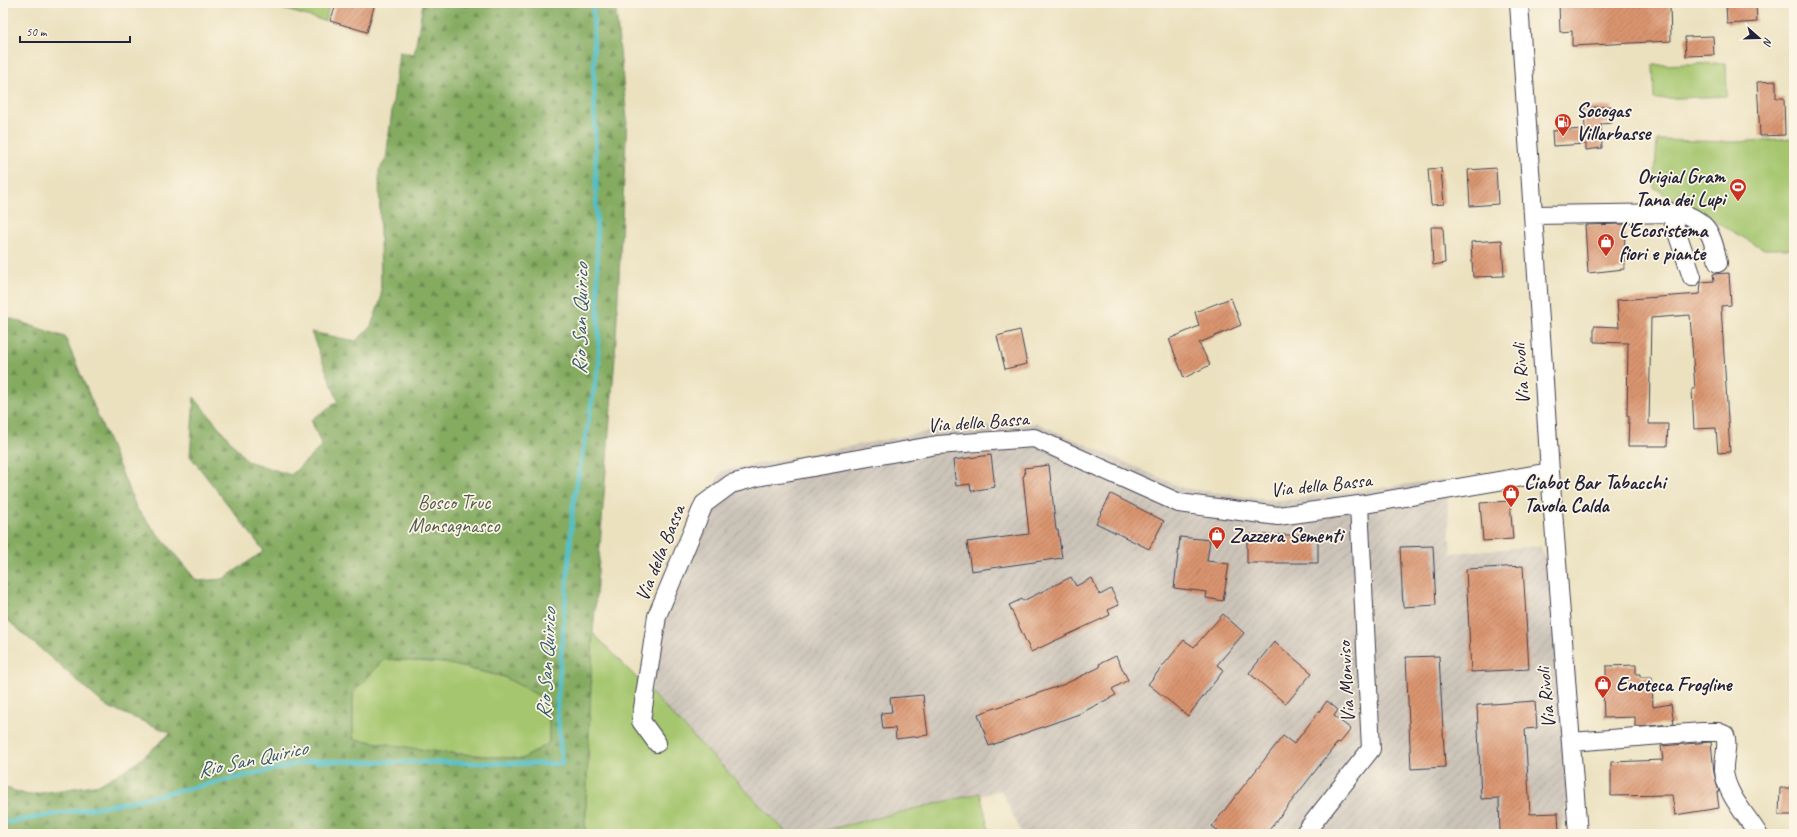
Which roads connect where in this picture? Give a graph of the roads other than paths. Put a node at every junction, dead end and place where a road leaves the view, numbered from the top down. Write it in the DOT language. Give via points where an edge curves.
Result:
graph roads {
  1 [pos="1519,3"];
  2 [pos="1670,212"];
  3 [pos="1533,215"];
  4 [pos="1718,263"];
  5 [pos="1692,277"];
  6 [pos="1550,472"];
  7 [pos="1359,505"];
  8 [pos="1571,742"];
  9 [pos="657,743"];
  10 [pos="1304,834"];
  11 [pos="1578,834"];
  12 [pos="1758,834"];
  1 -- 3 [label="street, Via Rivoli"];
  2 -- 3 [label="street"];
  2 -- 4 [label="street" via="1691,216 1709,230 1714,240"];
  2 -- 5 [label="street"];
  3 -- 6 [label="street, Via Rivoli"];
  6 -- 7 [label="street, Via della Bassa"];
  6 -- 8 [label="street, Via Rivoli"];
  7 -- 9 [label="street, Via della Bassa" via="1278,516 1179,503 1034,438 937,445 757,477 731,484 704,504 657,616 641,721"];
  7 -- 10 [label="street, Via Monviso" via="1371,749"];
  8 -- 11 [label="street, Via Rivoli"];
  8 -- 12 [label="street, Via Rivoli" via="1702,732 1725,734 1726,781"];
}
